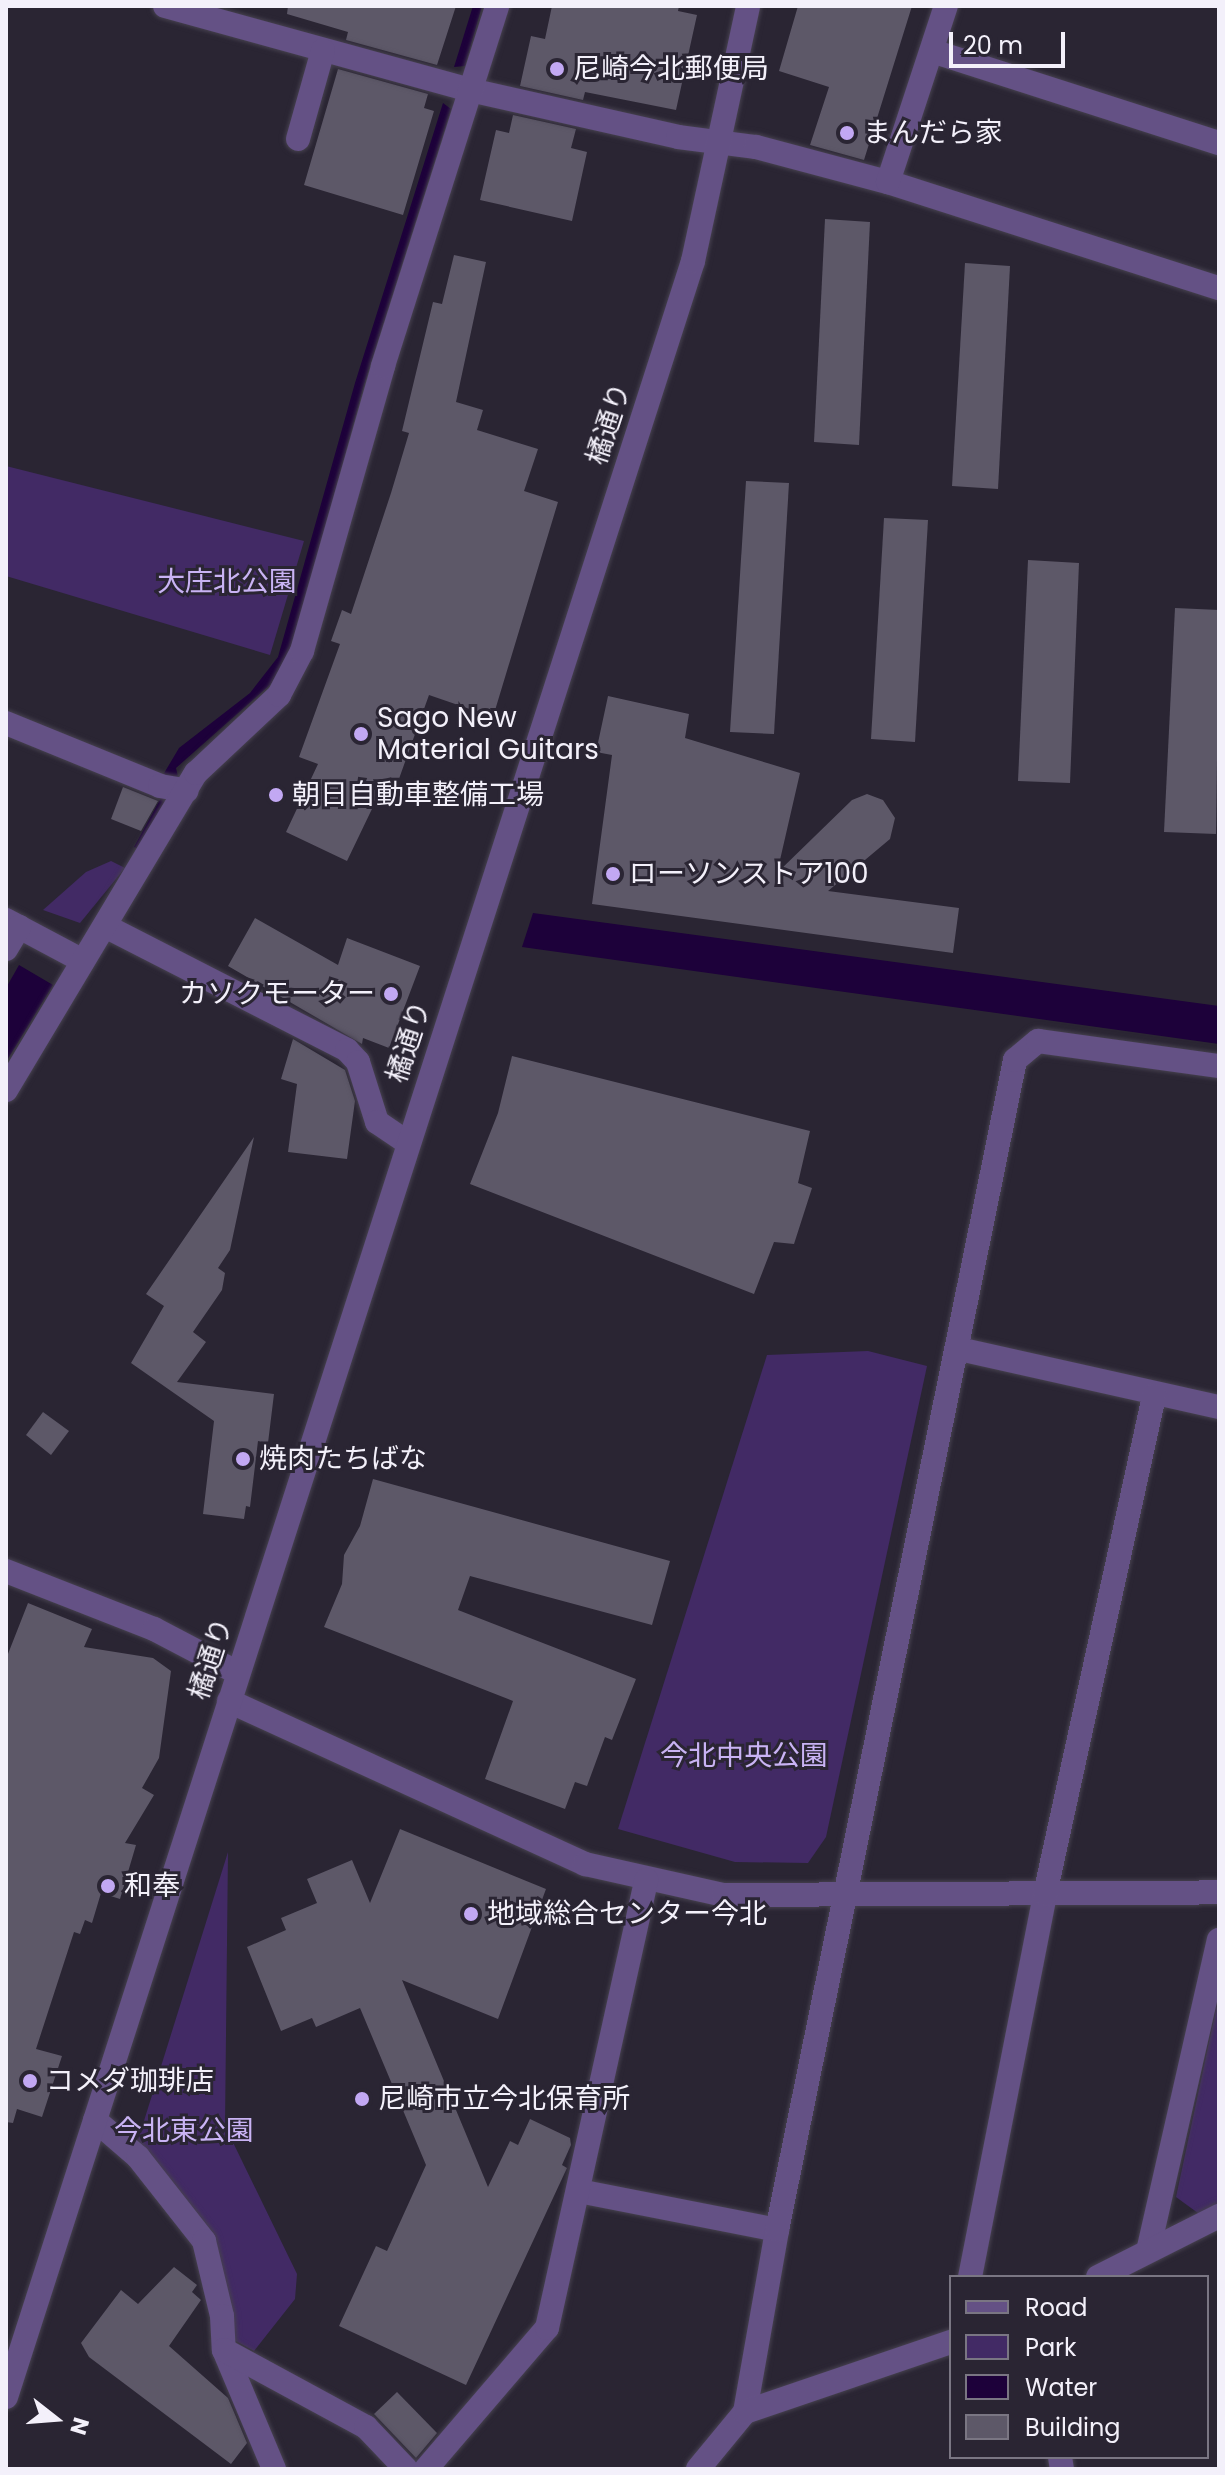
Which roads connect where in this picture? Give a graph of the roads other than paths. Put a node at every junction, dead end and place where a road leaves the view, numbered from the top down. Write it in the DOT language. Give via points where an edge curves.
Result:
graph roads {
  1 [pos="165,6"];
  2 [pos="497,6"];
  3 [pos="748,6"];
  4 [pos="946,6"];
  5 [pos="323,50"];
  6 [pos="932,51"];
  7 [pos="470,90"];
  8 [pos="298,139"];
  9 [pos="719,142"];
  10 [pos="1219,143"];
  11 [pos="888,182"];
  12 [pos="1219,288"];
  13 [pos="6,723"];
  14 [pos="175,789"];
  15 [pos="13,923"];
  16 [pos="105,926"];
  17 [pos="6,949"];
  18 [pos="83,961"];
  19 [pos="1219,1066"];
  20 [pos="6,1090"];
  21 [pos="408,1143"];
  22 [pos="959,1349"];
  23 [pos="1154,1396"];
  24 [pos="1219,1407"];
  25 [pos="6,1571"];
  26 [pos="238,1673"];
  27 [pos="229,1701"];
  28 [pos="646,1880"];
  29 [pos="1219,1892"];
  30 [pos="846,1894"];
  31 [pos="1045,1894"];
  32 [pos="1219,1940"];
  33 [pos="95,2120"];
  34 [pos="579,2191"];
  35 [pos="1219,2216"];
  36 [pos="777,2230"];
  37 [pos="1149,2247"];
  38 [pos="970,2275"];
  39 [pos="1101,2275"];
  40 [pos="949,2343"];
  41 [pos="224,2350"];
  42 [pos="6,2397"];
  43 [pos="745,2412"];
  44 [pos="274,2469"];
  45 [pos="406,2469"];
  46 [pos="426,2469"];
  47 [pos="698,2469"];
  1 -- 5 [label="street"];
  2 -- 7 [label="street"];
  3 -- 9 [label="street, 橘通り"];
  4 -- 6 [label="street"];
  5 -- 7 [label="street"];
  5 -- 8 [label="street"];
  6 -- 10 [label="street"];
  6 -- 11 [label="street"];
  7 -- 9 [label="street"];
  7 -- 14 [label="street" via="302,651 279,695"];
  9 -- 11 [label="street"];
  9 -- 21 [label="street, 橘通り" via="693,261"];
  11 -- 12 [label="street"];
  13 -- 14 [label="street"];
  14 -- 16 [label="street"];
  15 -- 17 [label="street"];
  15 -- 18 [label="street"];
  16 -- 18 [label="street"];
  16 -- 21 [label="street" via="347,1050 358,1062 377,1122"];
  18 -- 20 [label="street"];
  19 -- 22 [label="street" via="1038,1041 1015,1060"];
  21 -- 26 [label="street, 橘通り"];
  22 -- 23 [label="street"];
  22 -- 30 [label="street"];
  23 -- 24 [label="street"];
  23 -- 31 [label="street"];
  25 -- 26 [label="street" via="154,1629"];
  26 -- 27 [label="street, 橘通り"];
  27 -- 28 [label="street" via="585,1864"];
  27 -- 33 [label="street, 橘通り"];
  28 -- 30 [label="street" via="724,1895"];
  28 -- 34 [label="street"];
  29 -- 31 [label="street"];
  30 -- 31 [label="street"];
  30 -- 36 [label="street"];
  31 -- 38 [label="street"];
  32 -- 37 [label="street"];
  33 -- 41 [label="street" via="138,2157 204,2241 222,2316"];
  33 -- 42 [label="street, 橘通り"];
  34 -- 36 [label="street"];
  34 -- 46 [label="street" via="547,2328"];
  35 -- 37 [label="street"];
  36 -- 43 [label="street"];
  37 -- 39 [label="street"];
  40 -- 43 [label="street"];
  41 -- 44 [label="street"];
  41 -- 45 [label="street" via="366,2427"];
  43 -- 47 [label="street"];
}
